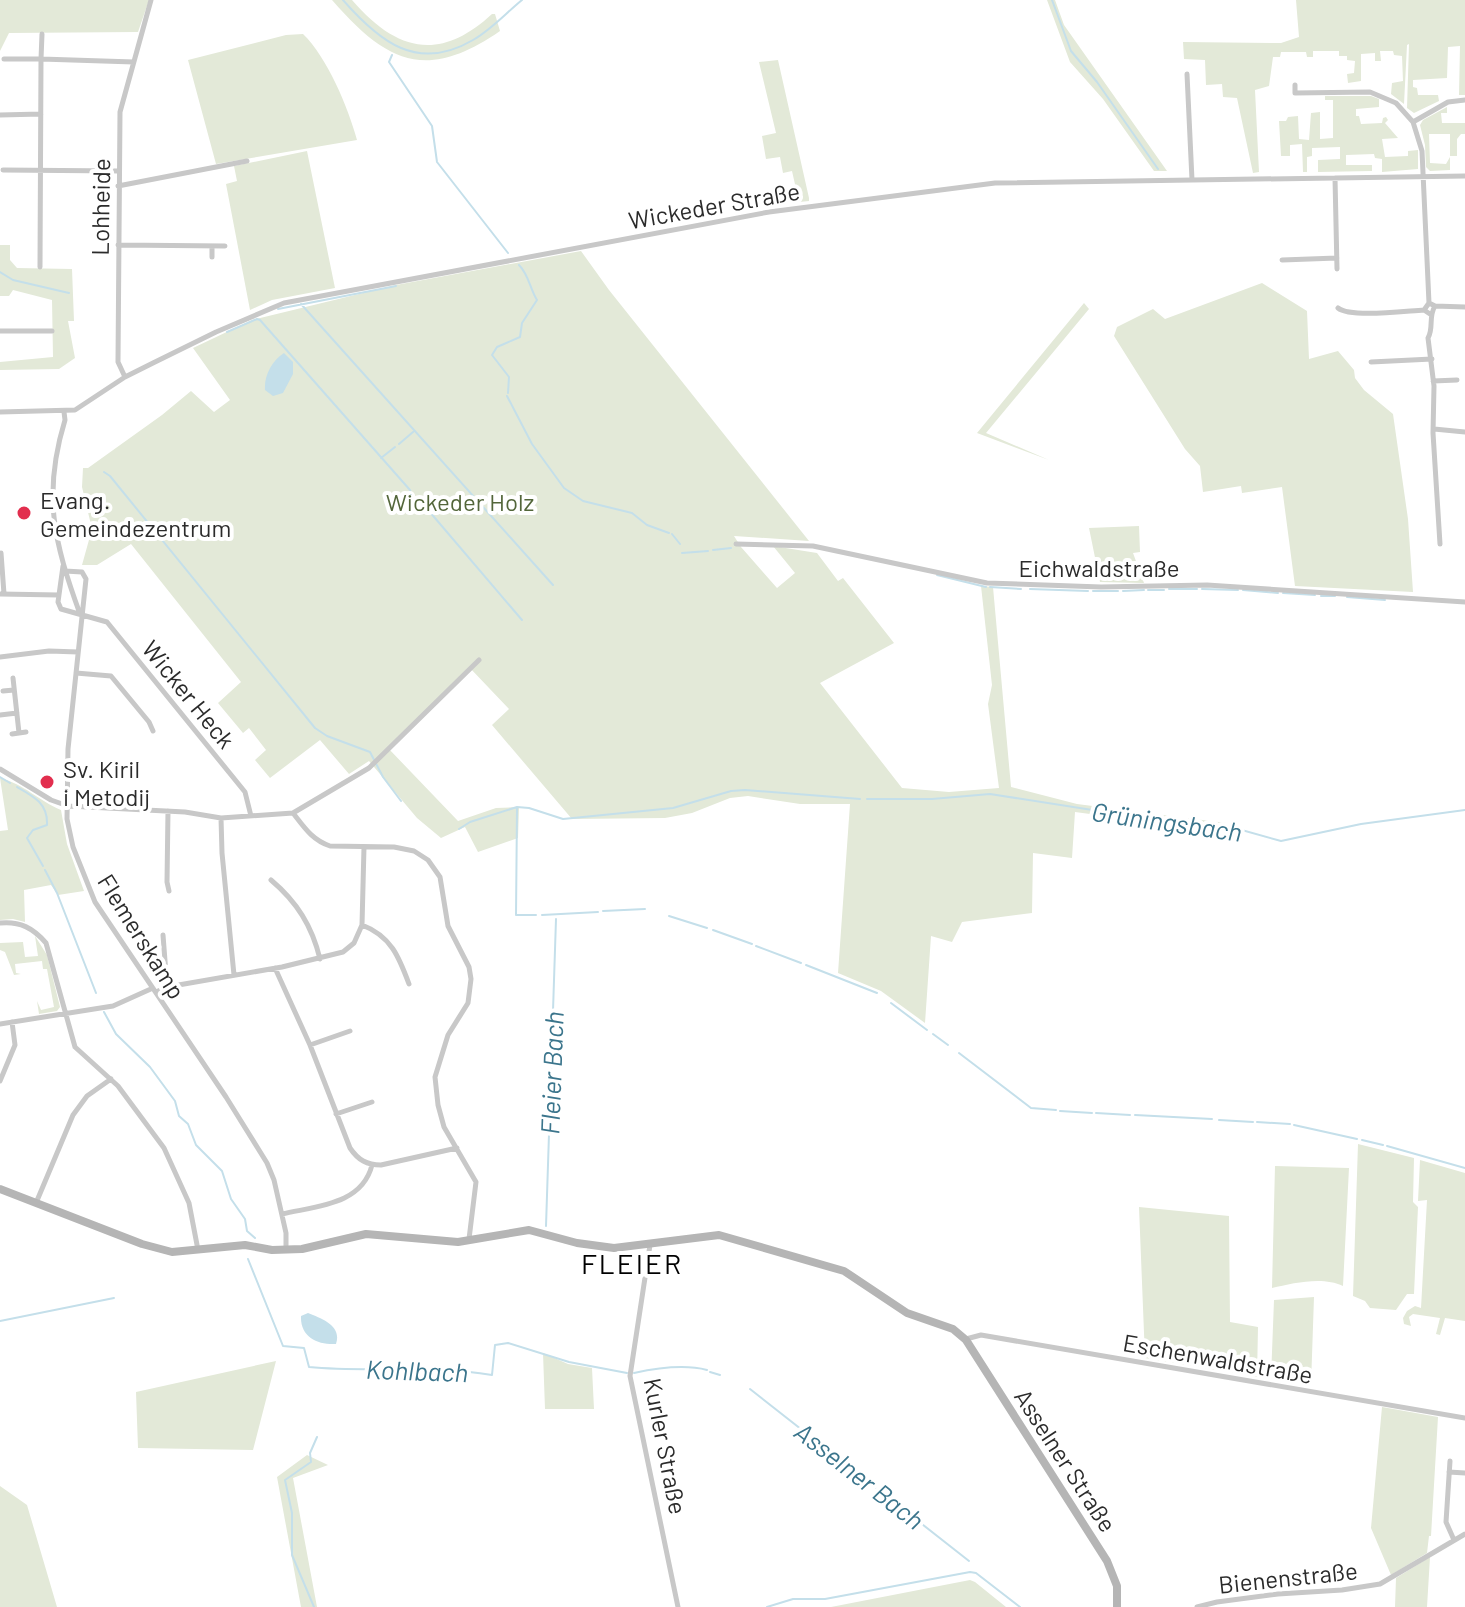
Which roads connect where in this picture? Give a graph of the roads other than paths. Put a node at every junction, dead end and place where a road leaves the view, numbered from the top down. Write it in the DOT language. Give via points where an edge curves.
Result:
graph roads {
  1 [pos="151,0"];
  2 [pos="42,34"];
  3 [pos="4,59"];
  4 [pos="41,59"];
  5 [pos="134,62"];
  6 [pos="1187,74"];
  7 [pos="1295,85"];
  8 [pos="1465,100"];
  9 [pos="41,114"];
  10 [pos="0,115"];
  11 [pos="1413,122"];
  12 [pos="247,161"];
  13 [pos="3,170"];
  14 [pos="41,170"];
  15 [pos="119,171"];
  16 [pos="1422,176"];
  17 [pos="1465,176"];
  18 [pos="1335,178"];
  19 [pos="1192,180"];
  20 [pos="118,186"];
  21 [pos="118,245"];
  22 [pos="212,246"];
  23 [pos="225,246"];
  24 [pos="212,257"];
  25 [pos="1337,258"];
  26 [pos="1282,260"];
  27 [pos="40,267"];
  28 [pos="1337,269"];
  29 [pos="1432,304"];
  30 [pos="1465,307"];
  31 [pos="1338,308"];
  32 [pos="1427,312"];
  33 [pos="0,331"];
  34 [pos="52,331"];
  35 [pos="1432,359"];
  36 [pos="1371,362"];
  37 [pos="125,377"];
  38 [pos="1457,380"];
  39 [pos="1433,381"];
  40 [pos="0,412"];
  41 [pos="64,412"];
  42 [pos="1434,429"];
  43 [pos="1465,432"];
  44 [pos="736,544"];
  45 [pos="1440,544"];
  46 [pos="1,553"];
  47 [pos="1,564"];
  48 [pos="64,568"];
  49 [pos="2,594"];
  50 [pos="59,595"];
  51 [pos="1465,602"];
  52 [pos="81,615"];
  53 [pos="78,652"];
  54 [pos="0,657"];
  55 [pos="479,660"];
  56 [pos="76,673"];
  57 [pos="13,678"];
  58 [pos="14,690"];
  59 [pos="3,691"];
  60 [pos="17,713"];
  61 [pos="0,715"];
  62 [pos="153,731"];
  63 [pos="19,733"];
  64 [pos="0,769"];
  65 [pos="68,806"];
  66 [pos="168,811"];
  67 [pos="293,813"];
  68 [pos="251,816"];
  69 [pos="221,818"];
  70 [pos="364,847"];
  71 [pos="271,880"];
  72 [pos="169,891"];
  73 [pos="0,923"];
  74 [pos="362,925"];
  75 [pos="163,935"];
  76 [pos="320,959"];
  77 [pos="275,968"];
  78 [pos="234,975"];
  79 [pos="409,984"];
  80 [pos="167,987"];
  81 [pos="154,990"];
  82 [pos="66,1014"];
  83 [pos="12,1022"];
  84 [pos="0,1024"];
  85 [pos="350,1031"];
  86 [pos="310,1045"];
  87 [pos="111,1079"];
  88 [pos="0,1081"];
  89 [pos="372,1102"];
  90 [pos="336,1114"];
  91 [pos="457,1148"];
  92 [pos="372,1165"];
  93 [pos="0,1189"];
  94 [pos="36,1203"];
  95 [pos="282,1214"];
  96 [pos="467,1240"];
  97 [pos="650,1245"];
  98 [pos="282,1249"];
  99 [pos="198,1250"];
  100 [pos="966,1340"];
  101 [pos="1465,1418"];
  102 [pos="1450,1461"];
  103 [pos="1449,1472"];
  104 [pos="1465,1473"];
  105 [pos="1465,1534"];
  106 [pos="1454,1540"];
  107 [pos="678,1607"];
  108 [pos="1117,1607"];
  109 [pos="1197,1607"];
  1 -- 5 [label="street, Lohheide"];
  2 -- 4 [label="street"];
  3 -- 4 [label="street"];
  4 -- 5 [label="street"];
  4 -- 9 [label="street"];
  5 -- 15 [label="street, Lohheide" via="120,112"];
  6 -- 19 [label="street"];
  7 -- 11 [label="street" via="1295,93 1379,94"];
  8 -- 11 [label="street" via="1448,102"];
  9 -- 10 [label="street"];
  9 -- 14 [label="street"];
  11 -- 16 [label="street" via="1421,141"];
  12 -- 20 [label="street"];
  13 -- 14 [label="street"];
  14 -- 15 [label="street"];
  14 -- 27 [label="street"];
  15 -- 20 [label="street, Lohheide"];
  16 -- 17 [label="street, Wickeder Straße"];
  16 -- 18 [label="street, Wickeder Straße"];
  16 -- 29 [label="street"];
  18 -- 19 [label="street, Wickeder Straße"];
  18 -- 25 [label="street"];
  19 -- 37 [label="street, Wickeder Straße" via="995,183 741,217 284,303"];
  20 -- 21 [label="street, Lohheide"];
  21 -- 22 [label="street"];
  21 -- 37 [label="street, Lohheide" via="118,362"];
  22 -- 23 [label="street"];
  22 -- 24 [label="street"];
  25 -- 26 [label="street"];
  25 -- 28 [label="street"];
  29 -- 30 [label="street"];
  29 -- 32 [label="street"];
  31 -- 32 [label="street" via="1360,313"];
  32 -- 35 [label="street"];
  33 -- 34 [label="street"];
  35 -- 36 [label="street"];
  35 -- 39 [label="street"];
  37 -- 41 [label="street, Wickeder Straße"];
  38 -- 39 [label="street"];
  39 -- 42 [label="street"];
  40 -- 41 [label="street, Wickeder Straße"];
  41 -- 48 [label="street, Flemerskamp" via="51,489"];
  42 -- 43 [label="street"];
  42 -- 45 [label="street"];
  44 -- 51 [label="street, Eichwaldstraße" via="813,546 987,583 1207,585"];
  46 -- 47 [label="street"];
  47 -- 49 [label="street"];
  48 -- 50 [label="street, Flemerskamp"];
  48 -- 52 [label="street, Flemerskamp"];
  48 -- 52 [label="street, Flemerskamp" via="86,576"];
  49 -- 50 [label="street"];
  50 -- 52 [label="street" via="61,609"];
  52 -- 53 [label="street, Flemerskamp"];
  52 -- 68 [label="street, Wicker Heck" via="107,622 245,792"];
  53 -- 54 [label="street"];
  53 -- 56 [label="street, Flemerskamp"];
  55 -- 67 [label="street" via="373,763"];
  56 -- 62 [label="street" via="111,676"];
  56 -- 65 [label="street, Flemerskamp"];
  57 -- 58 [label="street"];
  58 -- 59 [label="street"];
  58 -- 60 [label="street"];
  60 -- 61 [label="street"];
  60 -- 63 [label="street"];
  64 -- 65 [label="street"];
  65 -- 66 [label="street"];
  65 -- 81 [label="street, Flemerskamp" via="71,843 88,890"];
  66 -- 69 [label="street"];
  66 -- 72 [label="street"];
  67 -- 68 [label="street"];
  67 -- 70 [label="street" via="321,843"];
  68 -- 69 [label="street"];
  69 -- 78 [label="street"];
  70 -- 74 [label="street"];
  70 -- 91 [label="street" via="404,848 434,866 448,926 469,967 468,1003 448,1035 435,1077 440,1116"];
  71 -- 76 [label="street" via="311,927"];
  73 -- 82 [label="street" via="23,924 46,943"];
  74 -- 76 [label="street" via="349,948"];
  74 -- 79 [label="street" via="393,946"];
  75 -- 80 [label="street"];
  76 -- 77 [label="street"];
  77 -- 78 [label="street"];
  77 -- 86 [label="street"];
  78 -- 80 [label="street"];
  80 -- 81 [label="street"];
  81 -- 82 [label="street" via="113,1006"];
  81 -- 95 [label="street, Flemerskamp" via="267,1163"];
  82 -- 83 [label="street"];
  82 -- 87 [label="street" via="75,1047"];
  83 -- 84 [label="street"];
  83 -- 88 [label="street" via="15,1045"];
  85 -- 86 [label="street"];
  86 -- 90 [label="street"];
  87 -- 94 [label="street" via="87,1096 73,1115"];
  87 -- 99 [label="street" via="168,1157 189,1203"];
  89 -- 90 [label="street"];
  90 -- 92 [label="street" via="356,1157"];
  91 -- 92 [label="street"];
  91 -- 96 [label="street" via="476,1182"];
  92 -- 95 [label="street" via="363,1186 351,1195"];
  93 -- 94 [label="main road"];
  94 -- 99 [label="main road" via="158,1250"];
  95 -- 98 [label="street, Flemerskamp"];
  96 -- 97 [label="main road" via="529,1230 595,1246"];
  96 -- 98 [label="main road" via="366,1234 308,1249"];
  97 -- 100 [label="main road" via="719,1235 821,1264 852,1275 907,1313 953,1329"];
  97 -- 107 [label="street, Kurler Straße" via="630,1376"];
  98 -- 99 [label="main road" via="236,1245"];
  100 -- 101 [label="street, Eschenwaldstraße" via="975,1335"];
  100 -- 108 [label="main road, Asselner Straße" via="1107,1561 1117,1586"];
  102 -- 103 [label="street"];
  103 -- 104 [label="street"];
  103 -- 106 [label="street" via="1446,1522"];
  105 -- 106 [label="street, Bienenstraße"];
  106 -- 109 [label="street, Bienenstraße" via="1380,1584"];
}
